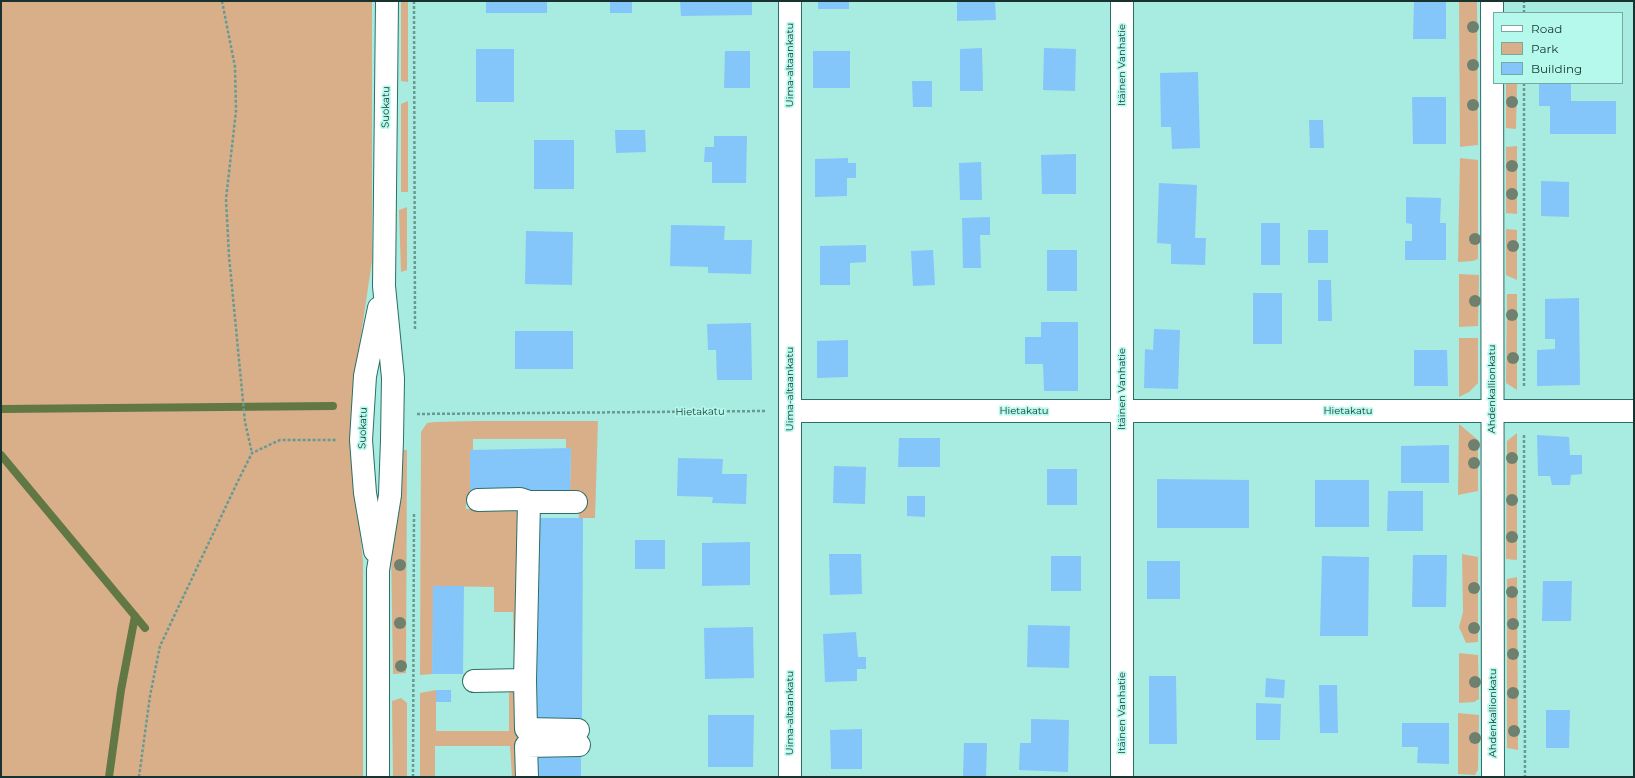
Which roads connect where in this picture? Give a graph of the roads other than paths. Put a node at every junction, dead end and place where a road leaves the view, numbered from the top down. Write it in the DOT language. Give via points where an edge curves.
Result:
graph roads {
  1 [pos="387,1"];
  2 [pos="790,1"];
  3 [pos="1122,1"];
  4 [pos="1492,1"];
  5 [pos="384,286"];
  6 [pos="790,411"];
  7 [pos="1122,411"];
  8 [pos="1492,411"];
  9 [pos="1634,411"];
  10 [pos="478,500"];
  11 [pos="529,502"];
  12 [pos="576,502"];
  13 [pos="378,570"];
  14 [pos="525,680"];
  15 [pos="474,681"];
  16 [pos="378,777"];
  17 [pos="527,777"];
  18 [pos="790,777"];
  19 [pos="1122,777"];
  20 [pos="1493,777"];
  1 -- 5 [label="street, Suokatu"];
  2 -- 6 [label="street, Uima-altaankatu"];
  3 -- 7 [label="street, Itäinen Vanhatie"];
  4 -- 8 [label="street, Ahdenkallionkatu"];
  5 -- 13 [label="street, Suokatu" via="393,378 392,440 390,495"];
  5 -- 13 [label="street, Suokatu" via="365,376 361,440 365,493"];
  6 -- 7 [label="street, Hietakatu"];
  6 -- 18 [label="street, Uima-altaankatu"];
  7 -- 8 [label="street, Hietakatu"];
  7 -- 19 [label="street, Itäinen Vanhatie"];
  8 -- 9 [label="street, Hietakatu"];
  8 -- 20 [label="street, Ahdenkallionkatu"];
  10 -- 11 [label="street" via="520,499"];
  11 -- 12 [label="street"];
  11 -- 14 [label="street"];
  13 -- 16 [label="street, Suokatu"];
  14 -- 15 [label="street"];
  14 -- 17 [label="street" via="526,729 579,737 526,746"];
}
